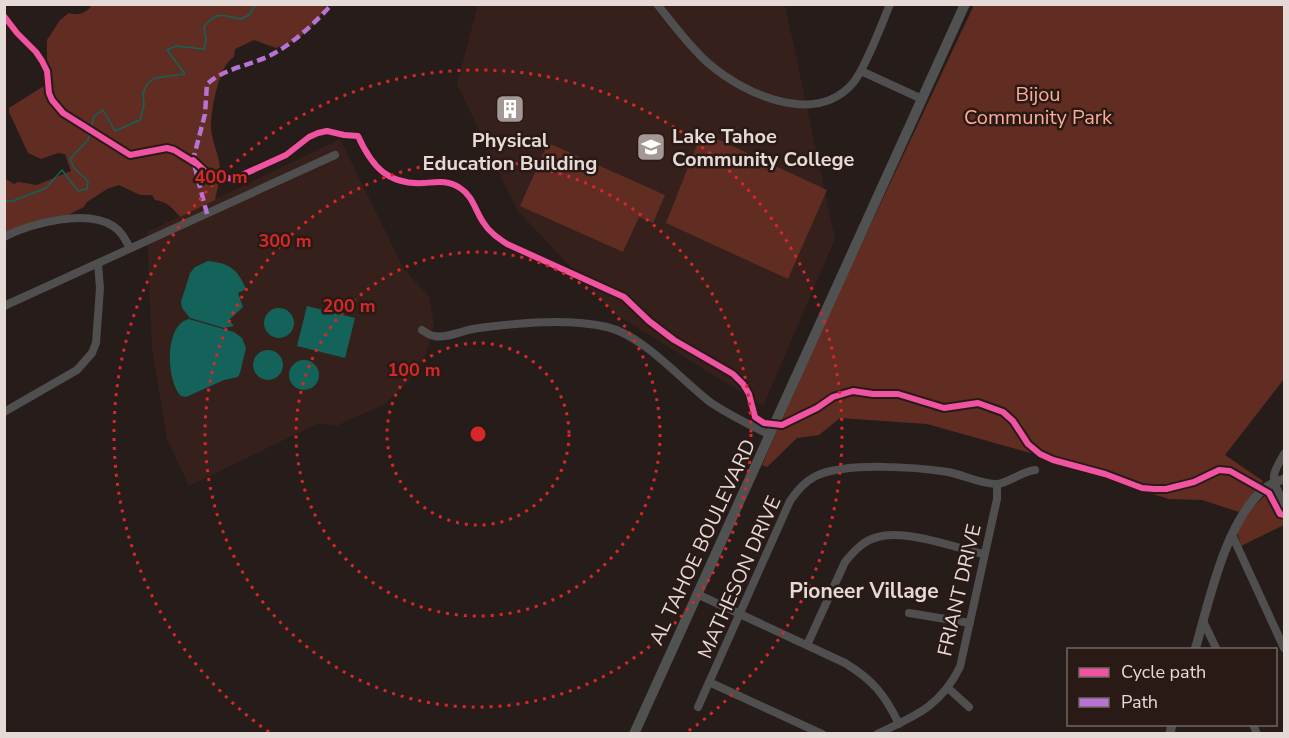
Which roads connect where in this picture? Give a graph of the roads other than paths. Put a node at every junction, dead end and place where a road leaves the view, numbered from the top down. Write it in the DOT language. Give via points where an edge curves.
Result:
graph roads {
  1 [pos="657,4"];
  2 [pos="890,4"];
  3 [pos="965,4"];
  4 [pos="861,71"];
  5 [pos="922,99"];
  6 [pos="335,155"];
  7 [pos="4,237"];
  8 [pos="130,248"];
  9 [pos="98,264"];
  10 [pos="4,306"];
  11 [pos="422,330"];
  12 [pos="4,412"];
  13 [pos="770,435"];
  14 [pos="1284,453"];
  15 [pos="1035,470"];
  16 [pos="1284,479"];
  17 [pos="1274,482"];
  18 [pos="997,484"];
  19 [pos="1284,504"];
  20 [pos="1232,535"];
  21 [pos="984,554"];
  22 [pos="697,594"];
  23 [pos="909,613"];
  24 [pos="740,614"];
  25 [pos="1203,621"];
  26 [pos="970,623"];
  27 [pos="807,645"];
  28 [pos="1196,648"];
  29 [pos="1216,648"];
  30 [pos="1284,648"];
  31 [pos="709,682"];
  32 [pos="948,688"];
  33 [pos="698,707"];
  34 [pos="969,707"];
  35 [pos="899,724"];
  36 [pos="634,734"];
  37 [pos="822,734"];
  38 [pos="877,734"];
  1 -- 4 [label="street" via="708,63 738,84 772,98 799,104 824,102 846,90"];
  2 -- 4 [label="street"];
  3 -- 5 [label="main road, AL TAHOE BOULEVARD"];
  4 -- 5 [label="street"];
  5 -- 13 [label="main road, AL TAHOE BOULEVARD"];
  6 -- 8 [label="street"];
  7 -- 8 [label="street" via="38,224 93,219 114,227"];
  8 -- 9 [label="street"];
  9 -- 10 [label="street"];
  9 -- 12 [label="street" via="100,288 92,353 76,370"];
  11 -- 13 [label="street" via="442,336 476,328 545,323 608,328 672,368 712,403"];
  13 -- 22 [label="main road, AL TAHOE BOULEVARD"];
  14 -- 17 [label="street" via="1273,474"];
  15 -- 18 [label="street"];
  16 -- 17 [label="street"];
  17 -- 19 [label="street"];
  17 -- 20 [label="street" via="1256,496"];
  18 -- 21 [label="street, FRIANT DRIVE"];
  18 -- 24 [label="street, MATHESON DRIVE" via="950,472 915,469 858,468 816,476 797,490 790,501"];
  20 -- 25 [label="street"];
  20 -- 30 [label="street"];
  21 -- 26 [label="street, FRIANT DRIVE"];
  21 -- 27 [label="street" via="907,536 877,537 864,543 845,562"];
  22 -- 24 [label="street"];
  22 -- 36 [label="main road, AL TAHOE BOULEVARD"];
  23 -- 26 [label="street"];
  24 -- 27 [label="street"];
  24 -- 31 [label="street, MATHESON DRIVE"];
  25 -- 28 [label="street"];
  25 -- 29 [label="street"];
  26 -- 32 [label="street, FRIANT DRIVE" via="960,667"];
  27 -- 35 [label="street" via="845,663 874,684"];
  31 -- 33 [label="street, MATHESON DRIVE"];
  31 -- 37 [label="street"];
  32 -- 34 [label="street"];
  32 -- 35 [label="street, FRIANT DRIVE" via="926,710"];
  35 -- 38 [label="street, FRIANT DRIVE"];
}
